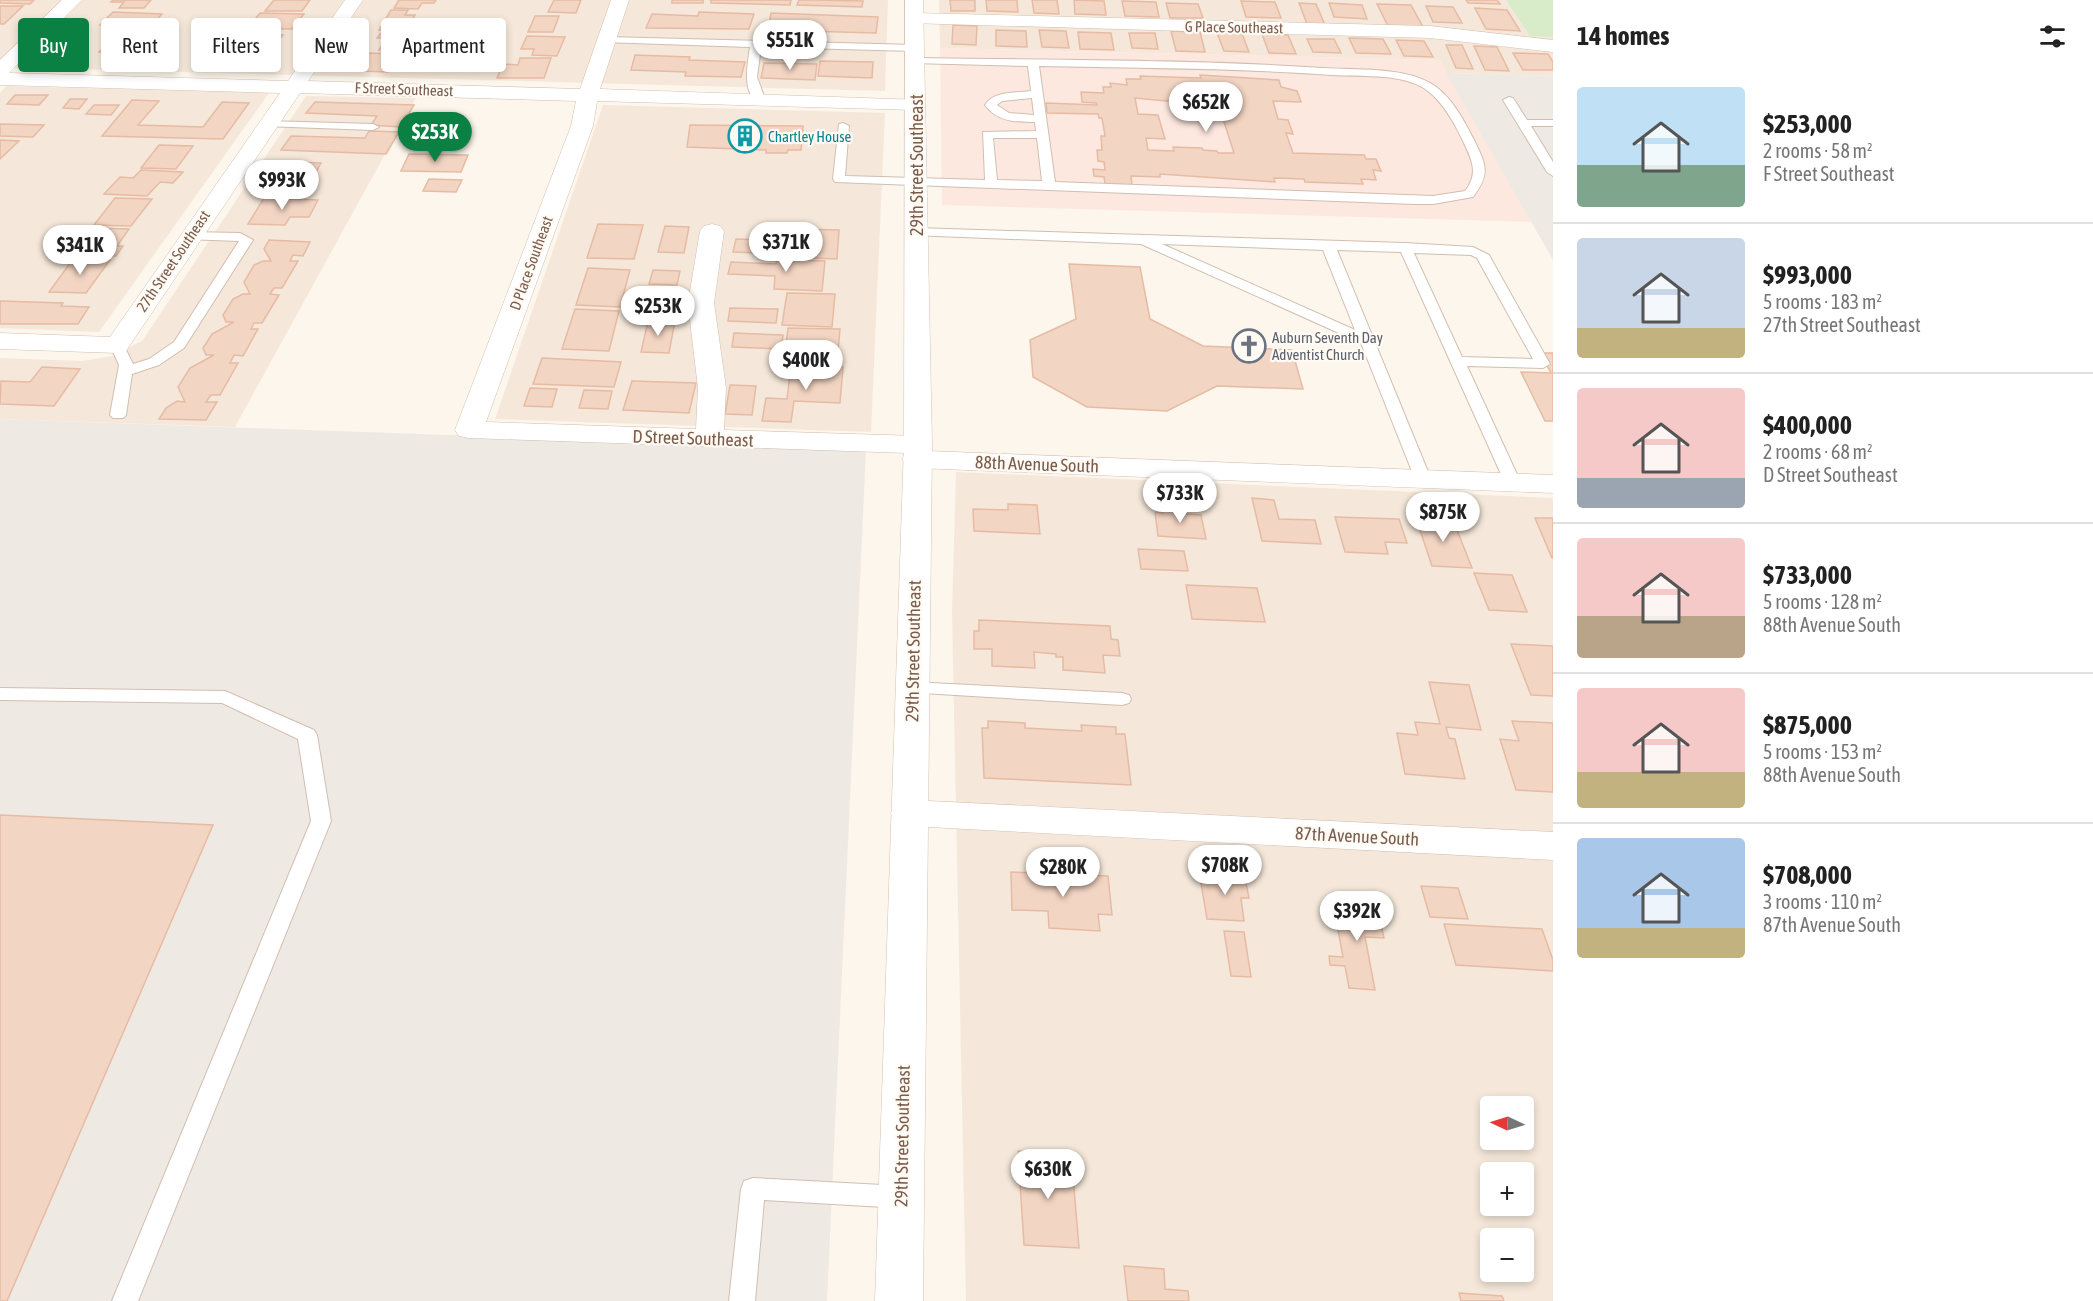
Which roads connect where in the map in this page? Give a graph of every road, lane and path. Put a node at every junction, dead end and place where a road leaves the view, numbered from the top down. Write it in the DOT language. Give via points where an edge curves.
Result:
graph roads {
  1 [pos="73,0"];
  2 [pos="354,0"];
  3 [pos="620,0"];
  4 [pos="909,0"];
  5 [pos="914,6"];
  6 [pos="606,40"];
  7 [pos="756,44"];
  8 [pos="1553,46"];
  9 [pos="915,54"];
  10 [pos="1033,64"];
  11 [pos="0,71"];
  12 [pos="0,79"];
  13 [pos="293,86"];
  14 [pos="588,94"];
  15 [pos="1036,94"];
  16 [pos="759,99"];
  17 [pos="1509,100"];
  18 [pos="915,104"];
  19 [pos="1040,119"];
  20 [pos="1522,123"];
  21 [pos="1553,123"];
  22 [pos="267,124"];
  23 [pos="843,126"];
  24 [pos="373,127"];
  25 [pos="1042,135"];
  26 [pos="1536,147"];
  27 [pos="1553,147"];
  28 [pos="1553,172"];
  29 [pos="916,182"];
  30 [pos="991,184"];
  31 [pos="1049,186"];
  32 [pos="712,231"];
  33 [pos="916,232"];
  34 [pos="190,236"];
  35 [pos="1138,239"];
  36 [pos="1328,245"];
  37 [pos="1405,247"];
  38 [pos="1366,340"];
  39 [pos="0,341"];
  40 [pos="117,345"];
  41 [pos="1457,361"];
  42 [pos="125,370"];
  43 [pos="118,415"];
  44 [pos="469,430"];
  45 [pos="710,438"];
  46 [pos="917,452"];
  47 [pos="1423,479"];
  48 [pos="1513,483"];
  49 [pos="1553,484"];
  50 [pos="912,688"];
  51 [pos="0,694"];
  52 [pos="1122,699"];
  53 [pos="909,813"];
  54 [pos="1553,846"];
  55 [pos="901,1197"];
  56 [pos="125,1301"];
  57 [pos="742,1301"];
  58 [pos="899,1301"];
  1 -- 11 [label="street"];
  2 -- 13 [label="street, 27th Street Southeast"];
  3 -- 6 [label="street, D Place Southeast"];
  4 -- 5 [label="lane"];
  5 -- 8 [label="street, G Place Southeast" via="1225,18 1431,32"];
  5 -- 9 [label="street, 29th Street Southeast"];
  6 -- 7 [label="lane"];
  6 -- 14 [label="street, D Place Southeast"];
  7 -- 9 [label="lane"];
  7 -- 16 [label="lane" via="751,77"];
  9 -- 10 [label="lane"];
  9 -- 18 [label="street, 29th Street Southeast"];
  10 -- 15 [label="lane"];
  10 -- 31 [label="lane" via="1265,67 1398,76 1426,85 1441,98 1459,121 1480,164 1479,182 1469,194 1433,200"];
  12 -- 13 [label="street, F Street Southeast"];
  13 -- 14 [label="street, F Street Southeast"];
  13 -- 22 [label="street, 27th Street Southeast"];
  14 -- 16 [label="street, F Street Southeast"];
  14 -- 44 [label="street, D Place Southeast" via="582,126"];
  15 -- 19 [label="lane"];
  15 -- 19 [label="lane" via="1000,98 991,105 1001,114"];
  16 -- 18 [label="street, F Street Southeast"];
  17 -- 20 [label="lane"];
  18 -- 29 [label="street, 29th Street Southeast"];
  19 -- 25 [label="lane"];
  20 -- 21 [label="lane"];
  20 -- 26 [label="lane"];
  22 -- 24 [label="lane"];
  22 -- 34 [label="street, 27th Street Southeast"];
  23 -- 29 [label="lane" via="839,179"];
  25 -- 30 [label="lane" via="987,134"];
  25 -- 31 [label="lane"];
  26 -- 27 [label="lane"];
  26 -- 28 [label="lane"];
  29 -- 30 [label="lane"];
  29 -- 33 [label="street, 29th Street Southeast"];
  30 -- 31 [label="lane"];
  32 -- 45 [label="street" via="701,303 712,388"];
  33 -- 35 [label="lane"];
  33 -- 46 [label="street, 29th Street Southeast"];
  34 -- 40 [label="street, 27th Street Southeast"];
  34 -- 42 [label="lane" via="246,240 179,345 154,362"];
  35 -- 36 [label="lane"];
  35 -- 38 [label="lane"];
  36 -- 37 [label="lane"];
  36 -- 38 [label="lane"];
  37 -- 41 [label="lane"];
  37 -- 41 [label="lane" via="1463,249 1482,255 1543,364"];
  38 -- 47 [label="lane"];
  39 -- 40 [label="street"];
  40 -- 42 [label="lane"];
  41 -- 48 [label="lane"];
  42 -- 43 [label="lane"];
  44 -- 45 [label="street, D Street Southeast"];
  45 -- 46 [label="street, D Street Southeast"];
  46 -- 47 [label="street, 88th Avenue South"];
  46 -- 50 [label="street, 29th Street Southeast"];
  47 -- 48 [label="street, 88th Avenue South"];
  48 -- 49 [label="street, 88th Avenue South"];
  50 -- 52 [label="lane"];
  50 -- 53 [label="street, 29th Street Southeast"];
  51 -- 56 [label="lane" via="225,697 307,735 321,821"];
  53 -- 54 [label="street, 87th Avenue South"];
  53 -- 55 [label="street, 29th Street Southeast"];
  55 -- 57 [label="lane" via="753,1189"];
  55 -- 58 [label="street, 29th Street Southeast"];
}
